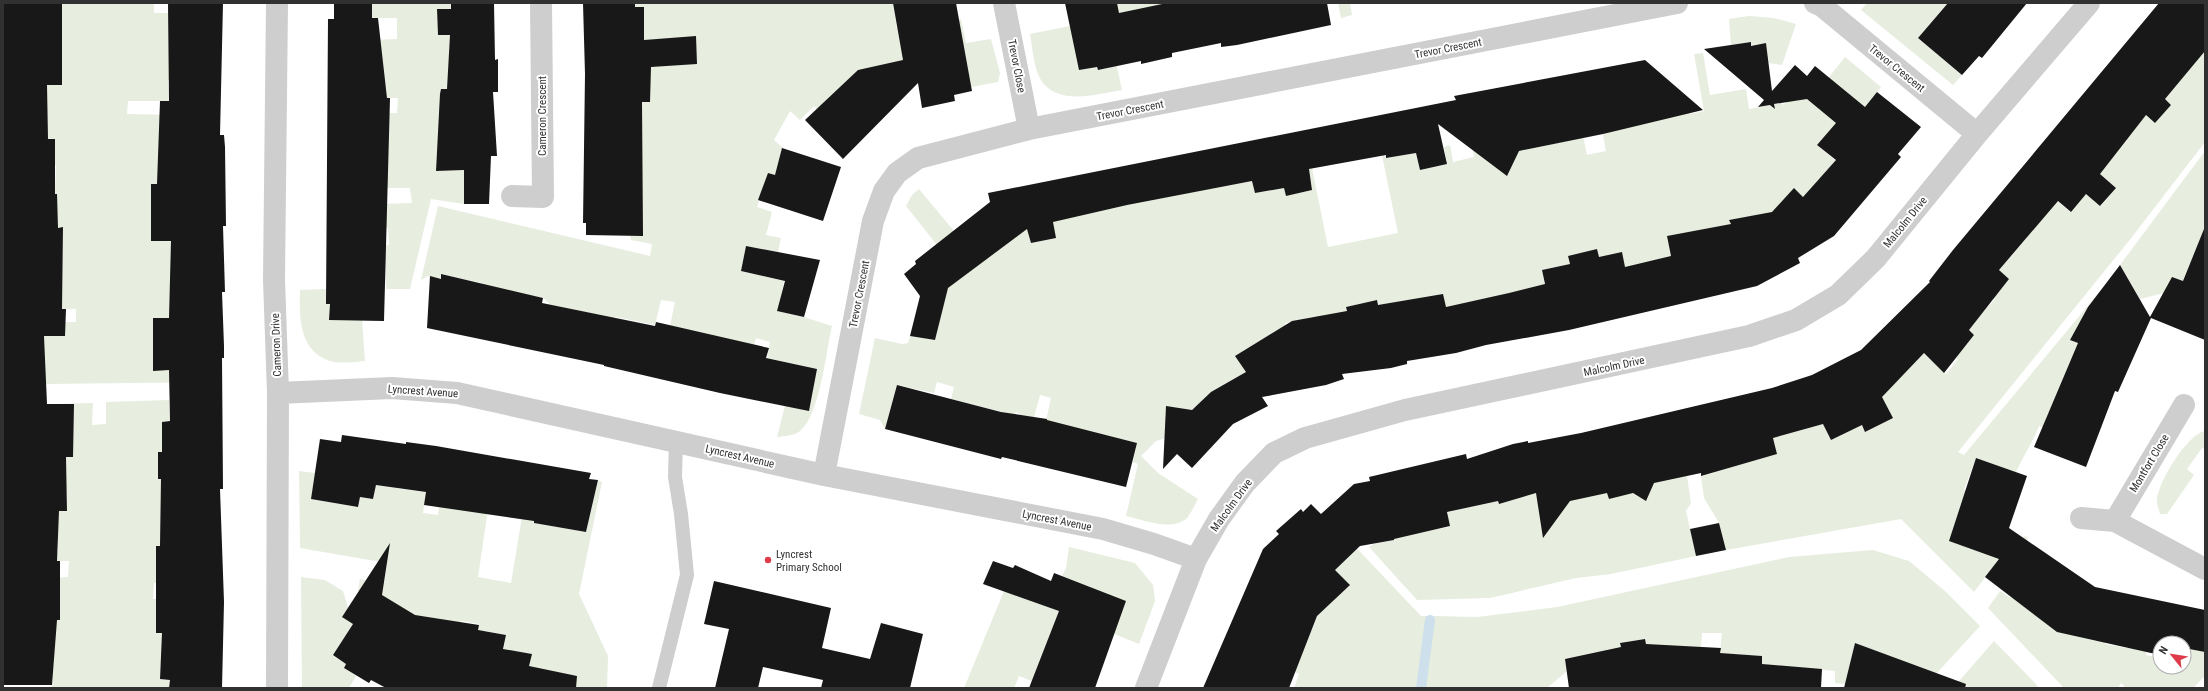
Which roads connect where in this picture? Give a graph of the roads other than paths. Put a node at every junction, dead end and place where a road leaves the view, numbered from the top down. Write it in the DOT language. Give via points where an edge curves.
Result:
graph roads {
  1 [pos="277,3"];
  2 [pos="541,3"];
  3 [pos="1004,3"];
  4 [pos="1677,3"];
  5 [pos="1815,3"];
  6 [pos="2089,3"];
  7 [pos="1029,129"];
  8 [pos="1978,134"];
  9 [pos="512,196"];
  10 [pos="278,393"];
  11 [pos="2184,406"];
  12 [pos="676,441"];
  13 [pos="824,475"];
  14 [pos="2081,518"];
  15 [pos="2115,521"];
  16 [pos="1196,559"];
  17 [pos="2205,569"];
  18 [pos="277,688"];
  19 [pos="659,688"];
  20 [pos="1146,688"];
  1 -- 10 [label="street, Cameron Drive" via="274,280"];
  2 -- 9 [label="street, Cameron Crescent" via="543,198"];
  3 -- 7 [label="street, Trevor Close"];
  4 -- 7 [label="street, Trevor Crescent"];
  5 -- 8 [label="street, Trevor Crescent" via="1822,6"];
  6 -- 8 [label="street, Malcolm Drive"];
  7 -- 13 [label="street, Trevor Crescent" via="918,158 897,173 884,191 873,221"];
  8 -- 16 [label="street, Malcolm Drive" via="1876,258 1838,295 1796,320 1750,336 1405,410 1305,438 1274,453 1245,483 1219,519"];
  10 -- 12 [label="street, Lyncrest Avenue" via="392,388 457,393"];
  10 -- 18 [label="street, Cameron Drive"];
  11 -- 15 [label="street, Montfort Close"];
  12 -- 13 [label="street, Lyncrest Avenue"];
  12 -- 19 [label="lane" via="675,477 687,575"];
  13 -- 16 [label="street, Lyncrest Avenue" via="1103,529"];
  14 -- 15 [label="street"];
  15 -- 17 [label="street"];
  16 -- 20 [label="street, Malcolm Drive"];
}
